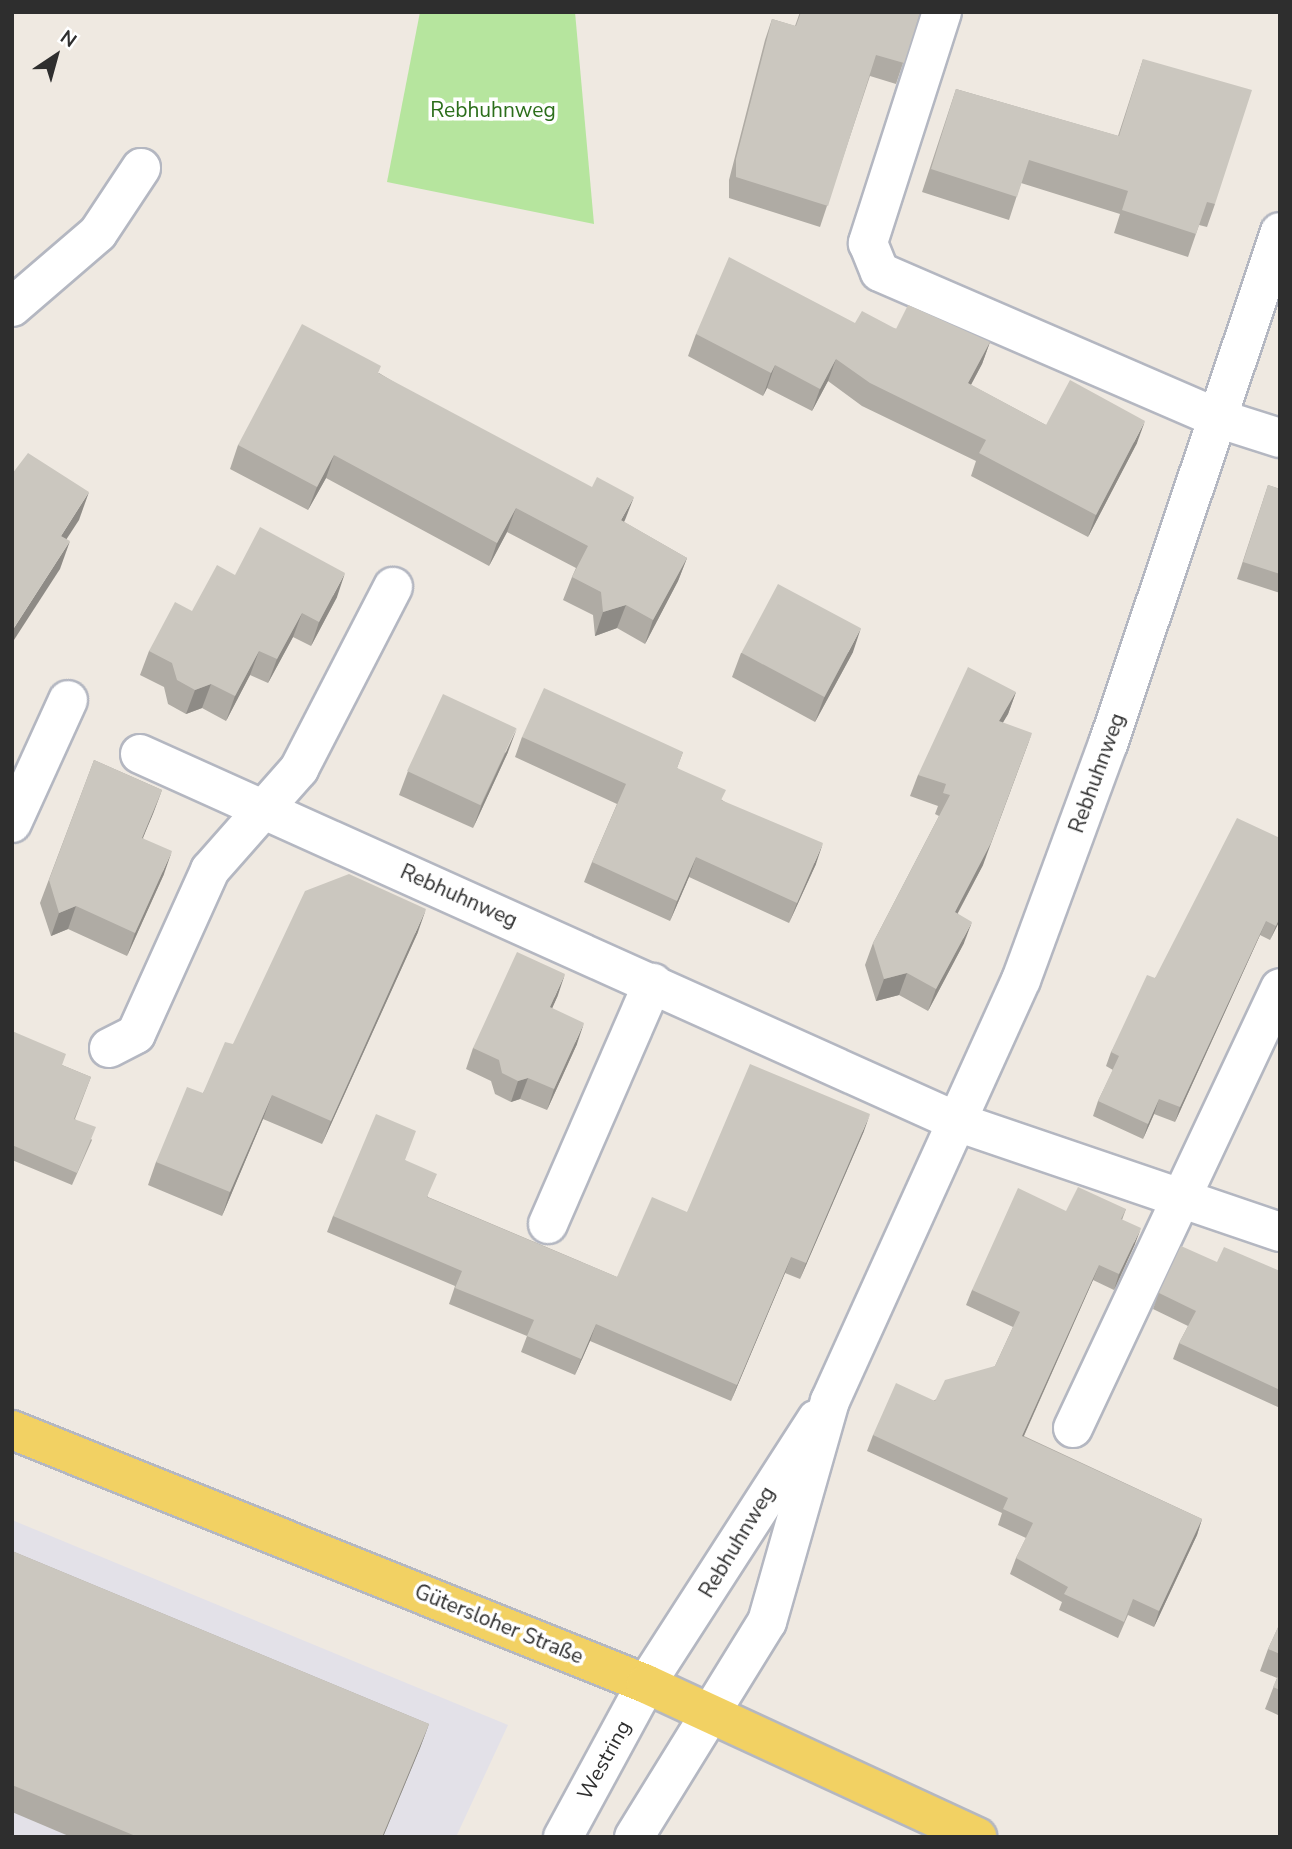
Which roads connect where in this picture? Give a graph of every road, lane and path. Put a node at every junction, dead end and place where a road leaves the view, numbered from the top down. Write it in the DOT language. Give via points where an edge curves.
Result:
graph roads {
  1 [pos="942,12"];
  2 [pos="141,168"];
  3 [pos="1280,232"];
  4 [pos="14,307"];
  5 [pos="1220,419"];
  6 [pos="1280,438"];
  7 [pos="393,587"];
  8 [pos="68,700"];
  9 [pos="140,754"];
  10 [pos="266,807"];
  11 [pos="12,823"];
  12 [pos="653,983"];
  13 [pos="1280,988"];
  14 [pos="109,1048"];
  15 [pos="960,1123"];
  16 [pos="1179,1200"];
  17 [pos="548,1224"];
  18 [pos="1280,1232"];
  19 [pos="830,1401"];
  20 [pos="1073,1428"];
  21 [pos="12,1430"];
  22 [pos="646,1684"];
  23 [pos="715,1713"];
  24 [pos="563,1837"];
  25 [pos="635,1837"];
  26 [pos="977,1837"];
  1 -- 5 [label="street" via="868,243 880,272"];
  2 -- 4 [label="street" via="98,233"];
  3 -- 5 [label="street, Rebhuhnweg"];
  5 -- 6 [label="street"];
  5 -- 15 [label="street, Rebhuhnweg" via="1089,796"];
  7 -- 10 [label="street" via="299,769"];
  8 -- 11 [label="street"];
  9 -- 10 [label="street, Rebhuhnweg"];
  10 -- 12 [label="street, Rebhuhnweg"];
  10 -- 14 [label="street" via="209,870 136,1034"];
  12 -- 15 [label="street, Rebhuhnweg"];
  12 -- 17 [label="street"];
  13 -- 16 [label="street"];
  15 -- 16 [label="street, Rebhuhnweg"];
  15 -- 19 [label="street, Rebhuhnweg"];
  16 -- 18 [label="street, Rebhuhnweg"];
  16 -- 20 [label="street"];
  19 -- 22 [label="street, Rebhuhnweg"];
  19 -- 23 [label="street, Rebhuhnweg" via="767,1622"];
  21 -- 22 [label="main road, Gütersloher Straße"];
  22 -- 23 [label="main road, Gütersloher Straße"];
  22 -- 24 [label="street, Westring"];
  23 -- 25 [label="street"];
  23 -- 26 [label="main road, Gütersloher Straße"];
}
